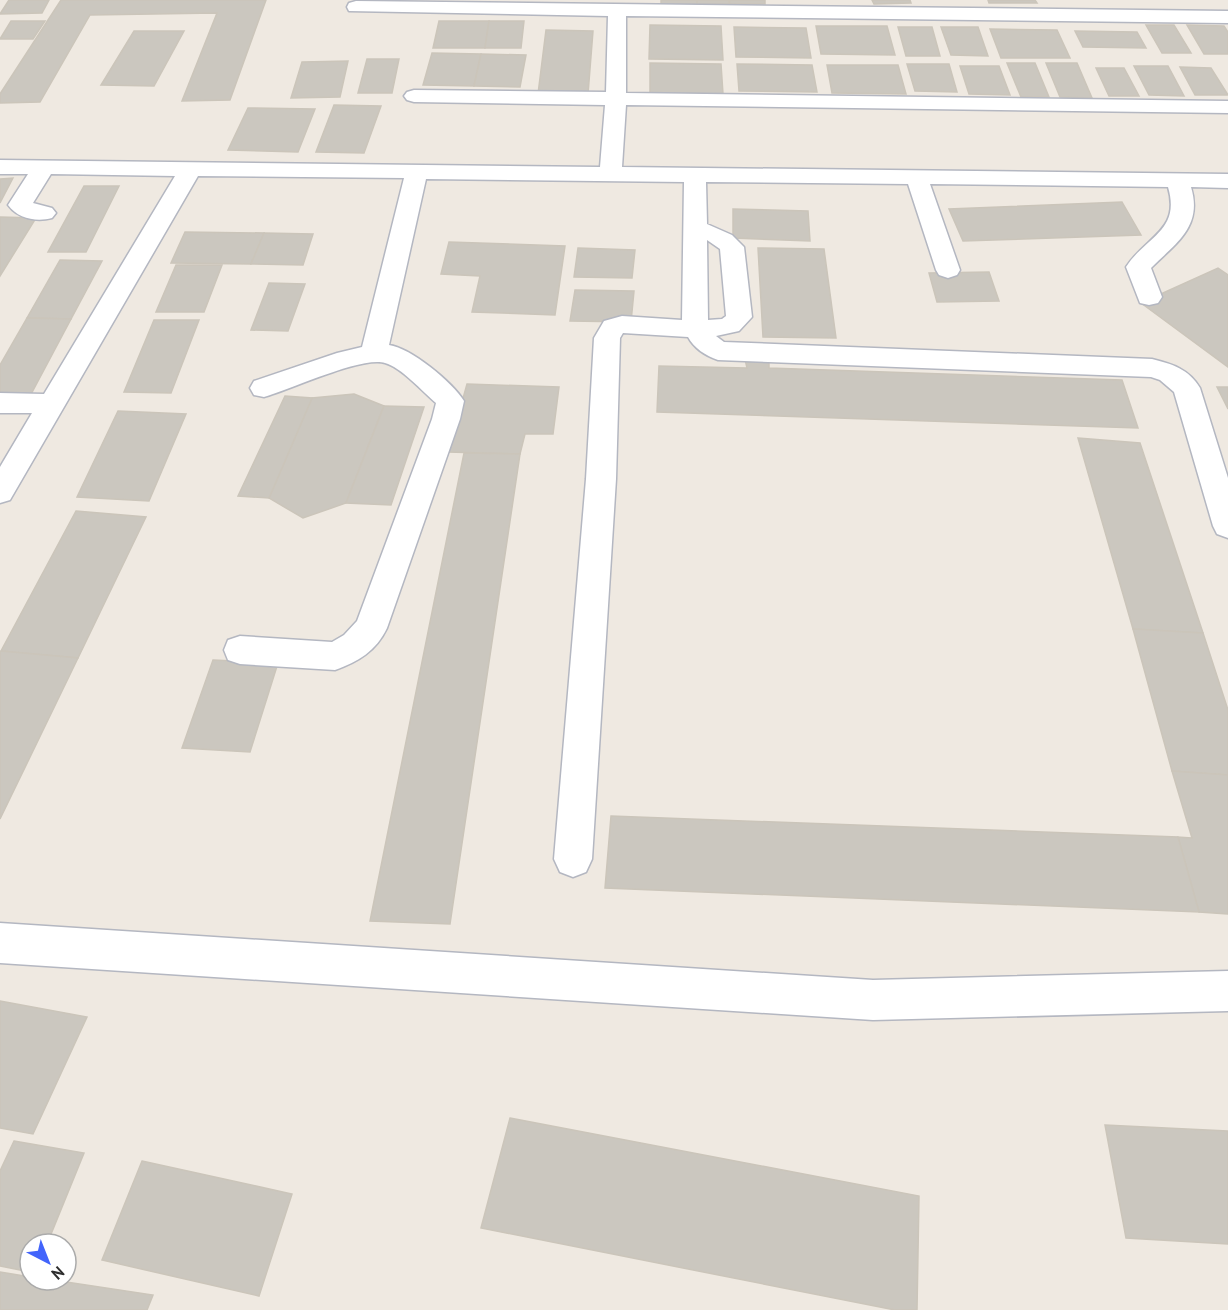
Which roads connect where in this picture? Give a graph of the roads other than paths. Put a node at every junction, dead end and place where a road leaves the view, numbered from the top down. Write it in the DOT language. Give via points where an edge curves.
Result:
graph roads {
  1 [pos="356,7"];
  2 [pos="865,7"];
  3 [pos="1055,8"];
  4 [pos="617,12"];
  5 [pos="1228,17"];
  6 [pos="414,96"];
  7 [pos="616,101"];
  8 [pos="1228,107"];
  9 [pos="0,167"];
  10 [pos="45,167"];
  11 [pos="190,168"];
  12 [pos="416,173"];
  13 [pos="610,174"];
  14 [pos="695,175"];
  15 [pos="917,178"];
  16 [pos="1177,180"];
  17 [pos="1228,181"];
  18 [pos="44,213"];
  19 [pos="695,228"];
  20 [pos="948,270"];
  21 [pos="1149,297"];
  22 [pos="695,328"];
  23 [pos="374,353"];
  24 [pos="264,388"];
  25 [pos="0,403"];
  26 [pos="51,404"];
  27 [pos="0,492"];
  28 [pos="1228,526"];
  29 [pos="240,650"];
  30 [pos="573,860"];
  31 [pos="0,943"];
  32 [pos="1228,991"];
  1 -- 4 [label="street"];
  2 -- 3 [label="street"];
  2 -- 4 [label="street"];
  3 -- 5 [label="street"];
  4 -- 7 [label="street"];
  6 -- 7 [label="street"];
  7 -- 8 [label="street"];
  7 -- 13 [label="street"];
  9 -- 10 [label="street"];
  10 -- 11 [label="street"];
  10 -- 18 [label="street" via="20,205 29,212"];
  11 -- 12 [label="street"];
  11 -- 26 [label="street"];
  12 -- 13 [label="street"];
  12 -- 23 [label="street"];
  13 -- 14 [label="street"];
  14 -- 15 [label="street"];
  14 -- 19 [label="street"];
  15 -- 16 [label="street"];
  15 -- 20 [label="street"];
  16 -- 17 [label="street"];
  16 -- 21 [label="street" via="1184,203 1179,226 1138,267"];
  19 -- 22 [label="street"];
  19 -- 22 [label="street" via="726,239 732,247 739,317 725,327"];
  22 -- 28 [label="street" via="700,338 718,351 1152,368 1169,373 1186,388"];
  22 -- 30 [label="street" via="622,324 613,327 607,338 601,479"];
  23 -- 24 [label="street"];
  23 -- 29 [label="street" via="392,354 450,401 370,628 356,645 335,656"];
  25 -- 26 [label="street"];
  26 -- 27 [label="street"];
  31 -- 32 [label="street" via="873,1000"];
}
